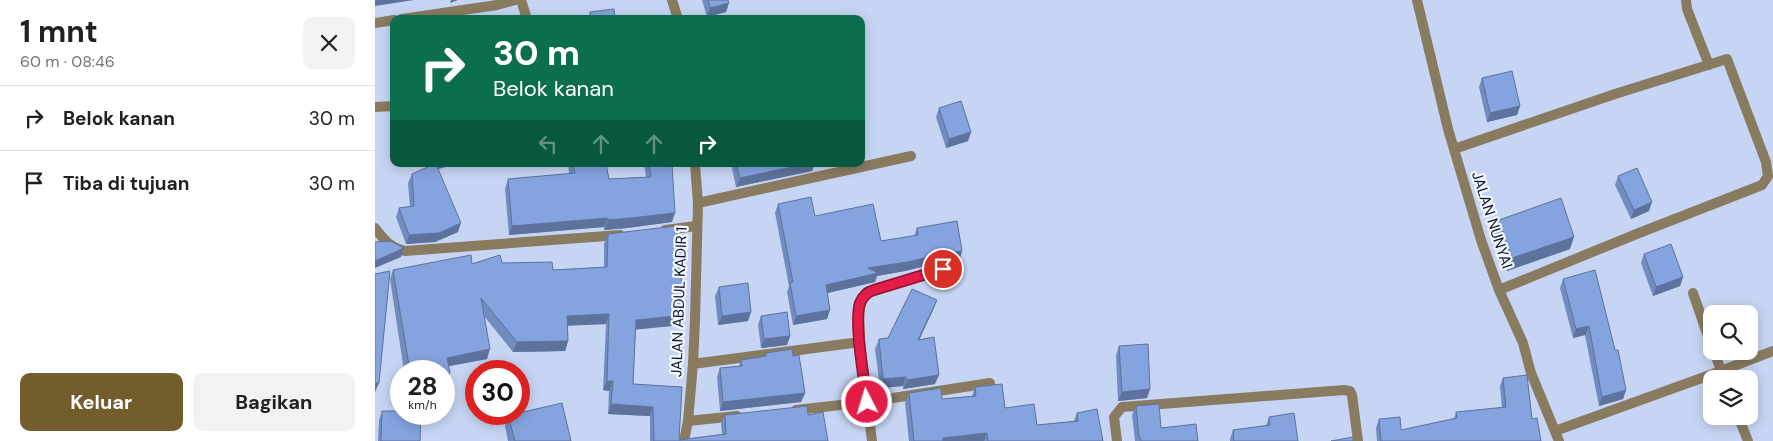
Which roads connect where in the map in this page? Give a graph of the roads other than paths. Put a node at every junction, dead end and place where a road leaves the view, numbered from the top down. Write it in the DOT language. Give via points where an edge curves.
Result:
graph roads {
  1 [pos="515,0"];
  2 [pos="521,0"];
  3 [pos="672,0"];
  4 [pos="1417,0"];
  5 [pos="1686,0"];
  6 [pos="429,15"];
  7 [pos="526,15"];
  8 [pos="677,15"];
  9 [pos="390,21"];
  10 [pos="375,23"];
  11 [pos="1709,65"];
  12 [pos="390,106"];
  13 [pos="375,107"];
  14 [pos="1454,149"];
  15 [pos="911,156"];
  16 [pos="865,166"];
  17 [pos="695,167"];
  18 [pos="861,167"];
  19 [pos="698,203"];
  20 [pos="696,226"];
  21 [pos="375,228"];
  22 [pos="657,231"];
  23 [pos="628,235"];
  24 [pos="943,269"];
  25 [pos="1499,290"];
  26 [pos="1693,293"];
  27 [pos="1703,322"];
  28 [pos="860,342"];
  29 [pos="1773,351"];
  30 [pos="693,364"];
  31 [pos="1733,370"];
  32 [pos="1703,381"];
  33 [pos="990,383"];
  34 [pos="867,402"];
  35 [pos="787,410"];
  36 [pos="747,415"];
  37 [pos="688,421"];
  38 [pos="1742,425"];
  39 [pos="1555,431"];
  40 [pos="684,441"];
  41 [pos="872,441"];
  42 [pos="1117,441"];
  43 [pos="1358,441"];
  44 [pos="1559,441"];
  45 [pos="1748,441"];
  1 -- 6 [label="street"];
  2 -- 7 [label="street"];
  3 -- 8 [label="street"];
  4 -- 14 [label="street, JALAN NUNYAI"];
  5 -- 11 [label="street"];
  9 -- 10 [label="street"];
  11 -- 14 [label="street"];
  11 -- 25 [label="street" via="1727,59 1766,162 1767,176 1762,185"];
  12 -- 13 [label="street"];
  14 -- 25 [label="street, JALAN NUNYAI"];
  15 -- 16 [label="street"];
  17 -- 19 [label="street, JALAN ABDUL KADIR 1"];
  18 -- 19 [label="street"];
  19 -- 20 [label="street, JALAN ABDUL KADIR 1"];
  20 -- 22 [label="street"];
  20 -- 30 [label="street, JALAN ABDUL KADIR 1"];
  21 -- 23 [label="street" via="385,242 405,251"];
  24 -- 28 [label="street" via="867,292 859,312"];
  25 -- 39 [label="street, JALAN NUNYAI" via="1523,343 1531,373"];
  26 -- 27 [label="street"];
  28 -- 30 [label="street"];
  28 -- 34 [label="street"];
  29 -- 31 [label="street"];
  30 -- 37 [label="street, JALAN ABDUL KADIR 1"];
  32 -- 39 [label="street"];
  33 -- 34 [label="street"];
  34 -- 35 [label="street"];
  34 -- 41 [label="street"];
  36 -- 37 [label="street"];
  37 -- 40 [label="street, JALAN ABDUL KADIR 1"];
  38 -- 45 [label="street"];
  39 -- 44 [label="street, JALAN NUNYAI"];
  42 -- 43 [label="street" via="1114,417 1122,407 1344,390 1352,395"];
}
